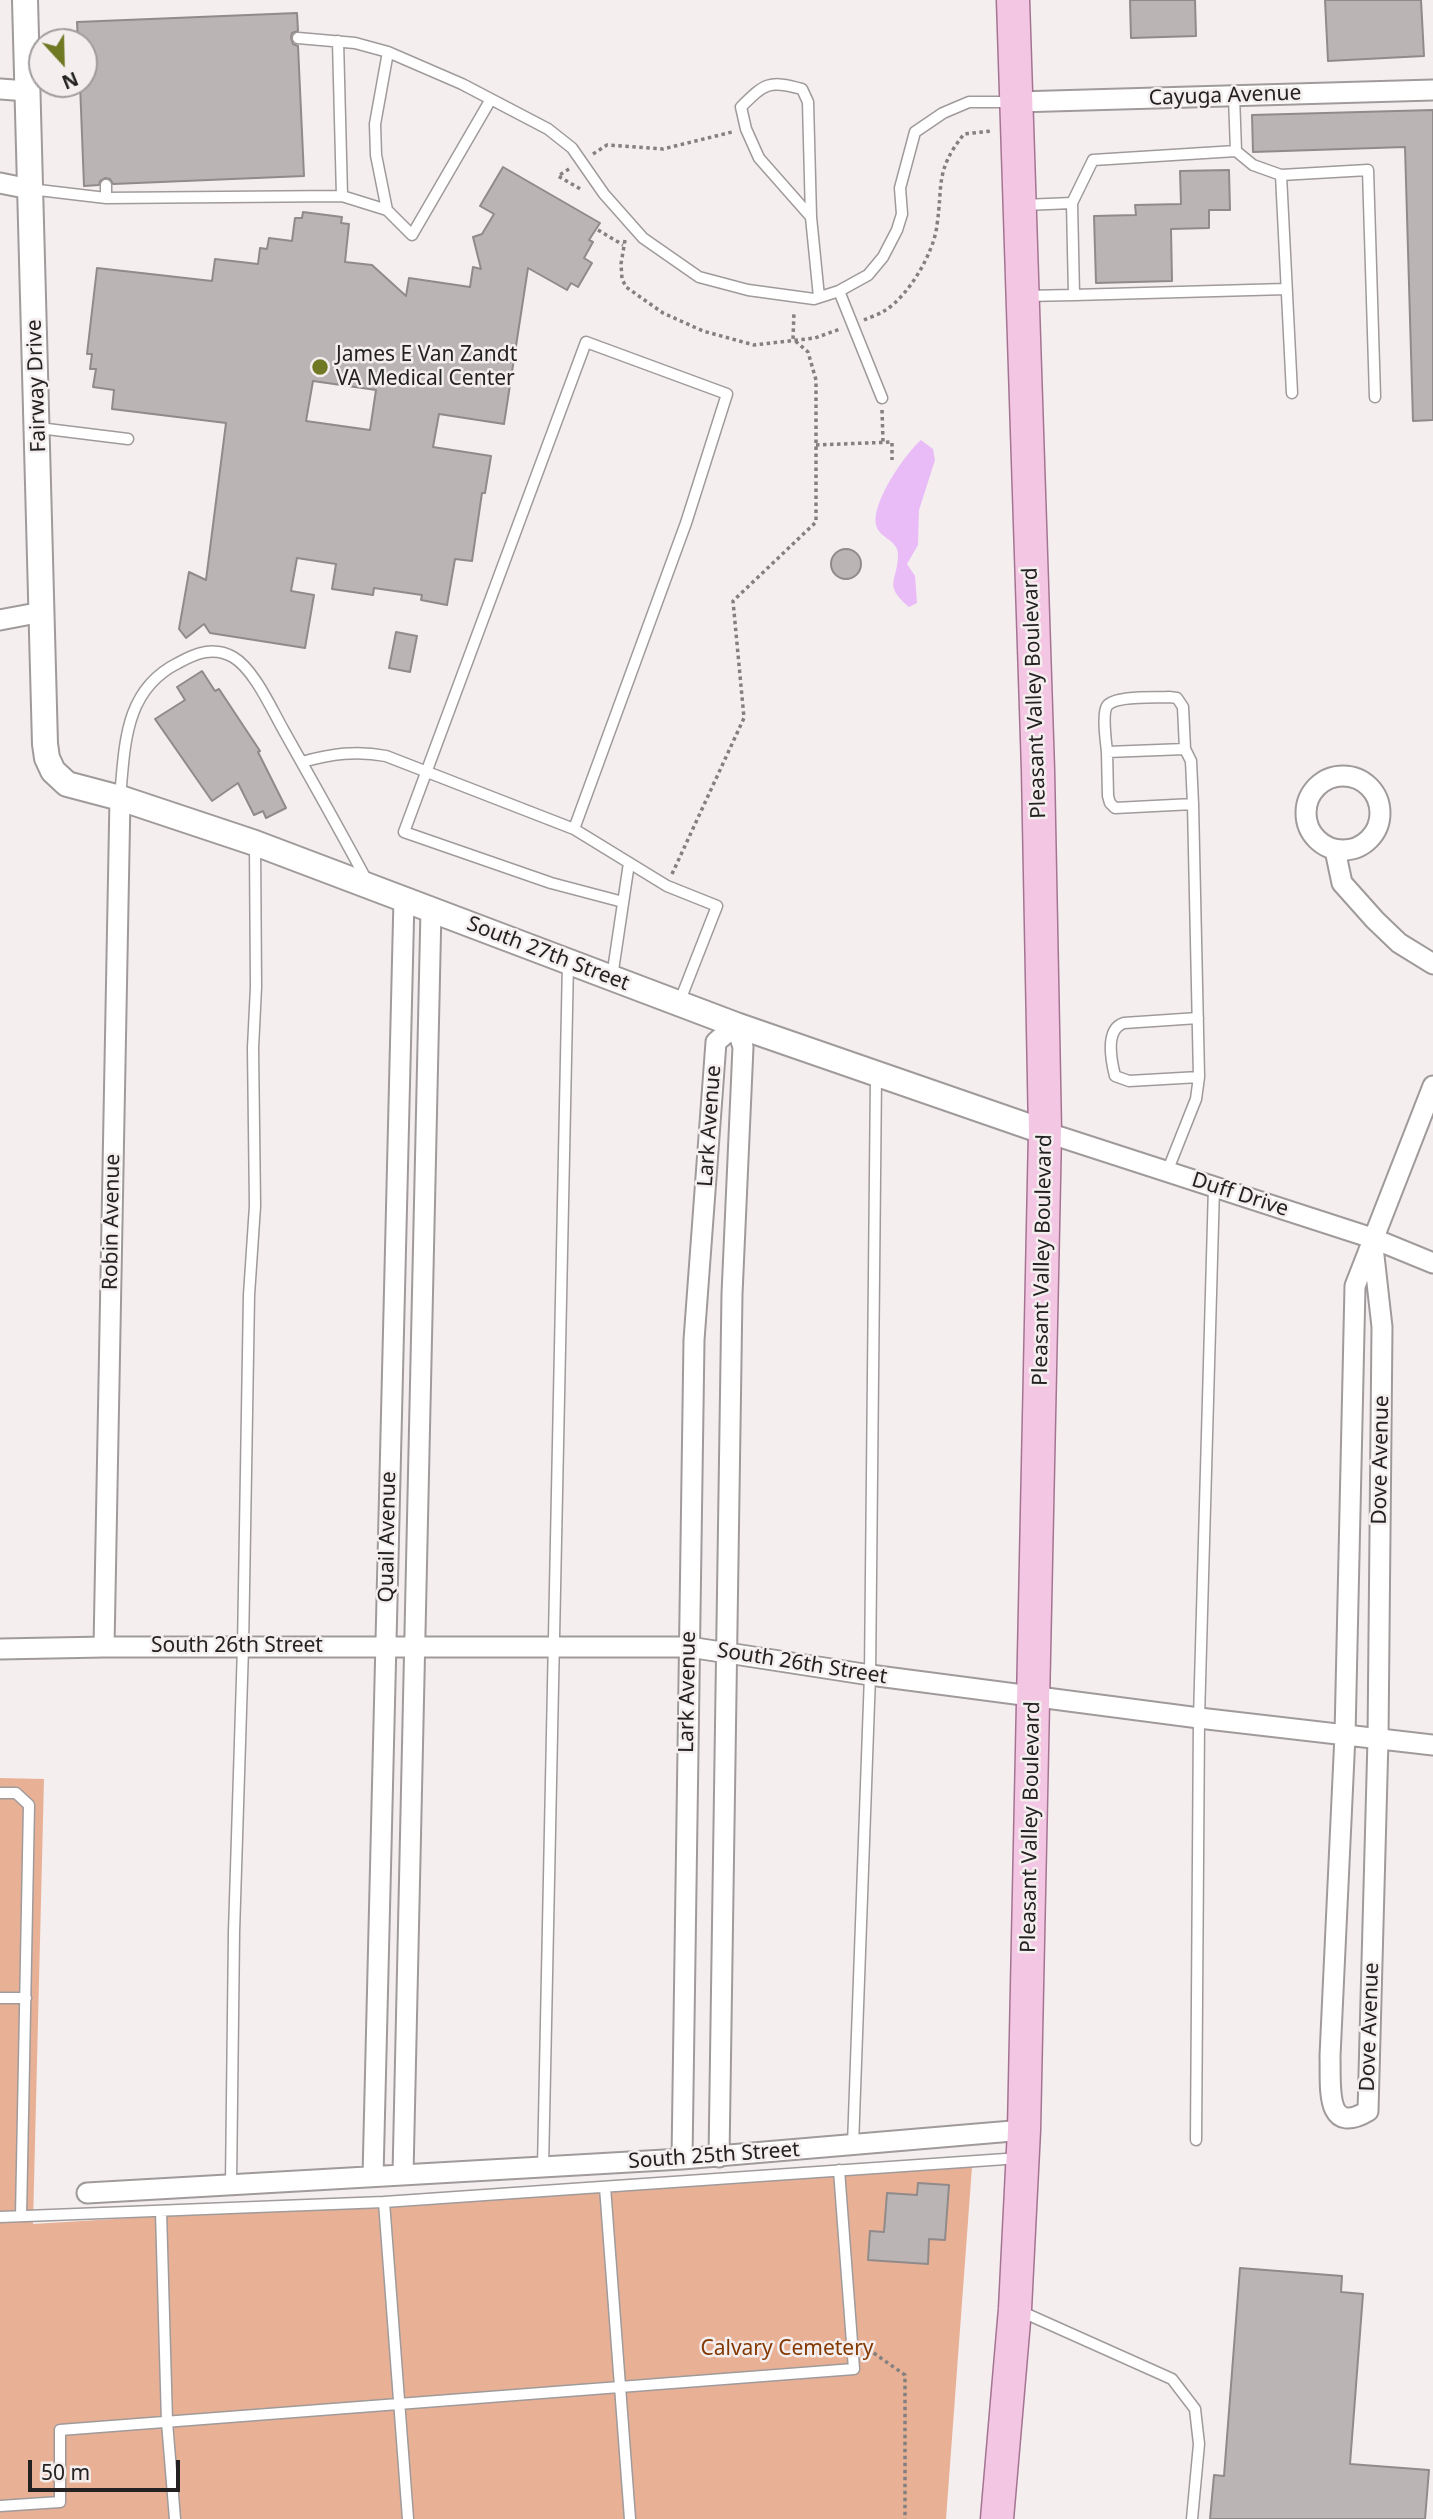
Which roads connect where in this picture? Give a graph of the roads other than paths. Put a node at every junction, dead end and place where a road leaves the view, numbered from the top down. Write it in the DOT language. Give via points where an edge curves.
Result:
graph roads {
  1 [pos="25,0"];
  2 [pos="1013,0"];
  3 [pos="298,38"];
  4 [pos="338,41"];
  5 [pos="388,52"];
  6 [pos="0,89"];
  7 [pos="1433,90"];
  8 [pos="27,91"];
  9 [pos="1234,96"];
  10 [pos="491,99"];
  11 [pos="1018,116"];
  12 [pos="1237,151"];
  13 [pos="1281,175"];
  14 [pos="0,183"];
  15 [pos="106,185"];
  16 [pos="30,189"];
  17 [pos="342,196"];
  18 [pos="106,198"];
  19 [pos="1072,203"];
  20 [pos="1021,205"];
  21 [pos="387,210"];
  22 [pos="811,217"];
  23 [pos="1286,289"];
  24 [pos="839,291"];
  25 [pos="1074,295"];
  26 [pos="819,297"];
  27 [pos="1023,297"];
  28 [pos="1292,393"];
  29 [pos="1376,397"];
  30 [pos="882,398"];
  31 [pos="38,428"];
  32 [pos="128,439"];
  33 [pos="42,612"];
  34 [pos="0,620"];
  35 [pos="1185,749"];
  36 [pos="1107,752"];
  37 [pos="302,762"];
  38 [pos="53,771"];
  39 [pos="426,771"];
  40 [pos="120,797"];
  41 [pos="1193,804"];
  42 [pos="574,829"];
  43 [pos="255,843"];
  44 [pos="1335,850"];
  45 [pos="629,863"];
  46 [pos="369,885"];
  47 [pos="404,899"];
  48 [pos="623,902"];
  49 [pos="431,909"];
  50 [pos="568,961"];
  51 [pos="1433,964"];
  52 [pos="612,978"];
  53 [pos="678,1003"];
  54 [pos="1198,1018"];
  55 [pos="736,1025"];
  56 [pos="876,1074"];
  57 [pos="1199,1077"];
  58 [pos="1433,1086"];
  59 [pos="1045,1132"];
  60 [pos="1167,1172"];
  61 [pos="1214,1187"];
  62 [pos="1372,1238"];
  63 [pos="1433,1263"];
  64 [pos="391,1405"];
  65 [pos="421,1406"];
  66 [pos="385,1646"];
  67 [pos="416,1646"];
  68 [pos="554,1646"];
  69 [pos="104,1647"];
  70 [pos="243,1647"];
  71 [pos="689,1647"];
  72 [pos="0,1649"];
  73 [pos="726,1652"];
  74 [pos="870,1675"];
  75 [pos="1034,1696"];
  76 [pos="1199,1718"];
  77 [pos="1345,1735"];
  78 [pos="1378,1739"];
  79 [pos="1433,1745"];
  80 [pos="0,1793"];
  81 [pos="380,1850"];
  82 [pos="411,1850"];
  83 [pos="0,1998"];
  84 [pos="26,1998"];
  85 [pos="375,2060"];
  86 [pos="406,2060"];
  87 [pos="1196,2140"];
  88 [pos="1023,2144"];
  89 [pos="853,2145"];
  90 [pos="719,2157"];
  91 [pos="682,2159"];
  92 [pos="543,2167"];
  93 [pos="839,2170"];
  94 [pos="403,2174"];
  95 [pos="373,2176"];
  96 [pos="231,2184"];
  97 [pos="605,2187"];
  98 [pos="87,2193"];
  99 [pos="384,2202"];
  100 [pos="160,2211"];
  101 [pos="21,2216"];
  102 [pos="0,2217"];
  103 [pos="1015,2309"];
  104 [pos="620,2385"];
  105 [pos="399,2403"];
  106 [pos="167,2422"];
  107 [pos="0,2506"];
  108 [pos="175,2519"];
  109 [pos="408,2519"];
  110 [pos="630,2519"];
  111 [pos="997,2519"];
  112 [pos="1192,2519"];
  1 -- 8 [label="street, Fairway Drive"];
  2 -- 11 [label="main road, Pleasant Valley Boulevard"];
  3 -- 4 [label="lane"];
  4 -- 5 [label="lane"];
  4 -- 17 [label="lane"];
  5 -- 10 [label="lane"];
  5 -- 21 [label="lane" via="375,140"];
  6 -- 8 [label="street"];
  7 -- 9 [label="street, Cayuga Avenue"];
  8 -- 16 [label="street, Fairway Drive"];
  9 -- 11 [label="street, Cayuga Avenue"];
  9 -- 12 [label="lane"];
  10 -- 21 [label="lane" via="412,235"];
  10 -- 26 [label="lane" via="561,138 643,238 699,277 748,290"];
  11 -- 20 [label="main road, Pleasant Valley Boulevard"];
  11 -- 24 [label="lane" via="969,102 915,132 900,188 902,214 897,230 868,275"];
  12 -- 13 [label="lane" via="1254,165"];
  12 -- 19 [label="lane" via="1093,160"];
  13 -- 23 [label="lane"];
  13 -- 29 [label="lane" via="1368,170"];
  14 -- 16 [label="street"];
  15 -- 18 [label="lane"];
  16 -- 18 [label="lane"];
  16 -- 31 [label="street, Fairway Drive"];
  17 -- 18 [label="lane"];
  17 -- 21 [label="lane"];
  19 -- 20 [label="lane"];
  19 -- 25 [label="lane"];
  20 -- 27 [label="main road, Pleasant Valley Boulevard"];
  22 -- 22 [label="lane" via="808,102 802,89 779,83 760,89 741,107 746,130 759,158"];
  22 -- 26 [label="lane"];
  23 -- 25 [label="lane"];
  23 -- 28 [label="lane"];
  24 -- 26 [label="lane"];
  24 -- 30 [label="lane"];
  25 -- 27 [label="lane"];
  27 -- 59 [label="main road, Pleasant Valley Boulevard"];
  31 -- 32 [label="lane"];
  31 -- 33 [label="street, Fairway Drive"];
  33 -- 34 [label="street"];
  33 -- 38 [label="street, Fairway Drive" via="45,744"];
  35 -- 36 [label="lane"];
  35 -- 36 [label="lane" via="1183,707 1177,698 1169,697 1117,700 1107,706"];
  35 -- 41 [label="lane" via="1191,761"];
  36 -- 41 [label="lane" via="1108,796 1115,808"];
  37 -- 39 [label="lane" via="334,753 369,753"];
  37 -- 40 [label="lane" via="244,667 224,653 203,652 158,676 138,700 126,733"];
  37 -- 46 [label="lane"];
  38 -- 40 [label="street, South 27th Street" via="67,784"];
  39 -- 42 [label="lane"];
  39 -- 42 [label="lane" via="586,342 727,394 686,523"];
  39 -- 48 [label="lane" via="404,832 551,883"];
  40 -- 43 [label="street, South 27th Street"];
  40 -- 69 [label="street, Robin Avenue"];
  41 -- 54 [label="lane"];
  42 -- 45 [label="lane"];
  43 -- 46 [label="street, South 27th Street"];
  43 -- 70 [label="lane" via="255,1206 249,1295"];
  44 -- 51 [label="street" via="1342,883 1399,943"];
  45 -- 48 [label="lane"];
  45 -- 53 [label="lane" via="667,886 717,906"];
  46 -- 47 [label="street, South 27th Street"];
  47 -- 49 [label="street, South 27th Street"];
  47 -- 64 [label="street, Quail Avenue"];
  48 -- 52 [label="lane"];
  49 -- 50 [label="street, South 27th Street"];
  49 -- 65 [label="street, Quail Avenue"];
  50 -- 52 [label="street, South 27th Street"];
  50 -- 68 [label="lane"];
  52 -- 53 [label="street, South 27th Street"];
  53 -- 55 [label="street, South 27th Street"];
  54 -- 57 [label="lane"];
  54 -- 57 [label="lane" via="1124,1023 1112,1035 1113,1068 1119,1079"];
  55 -- 56 [label="street, South 27th Street"];
  55 -- 71 [label="street, Lark Avenue" via="716,1042 694,1340"];
  55 -- 73 [label="street, Lark Avenue" via="743,1046 732,1294"];
  56 -- 59 [label="street, South 27th Street"];
  56 -- 74 [label="lane"];
  57 -- 60 [label="lane" via="1196,1099"];
  58 -- 62 [label="street, Dove Avenue"];
  59 -- 60 [label="street, Duff Drive"];
  59 -- 75 [label="main road, Pleasant Valley Boulevard"];
  60 -- 61 [label="street, Duff Drive"];
  61 -- 62 [label="street, Duff Drive"];
  61 -- 76 [label="lane"];
  62 -- 63 [label="street, Duff Drive"];
  62 -- 77 [label="street, Dove Avenue" via="1355,1286"];
  62 -- 78 [label="street, Dove Avenue" via="1382,1326"];
  64 -- 65 [label="street"];
  64 -- 66 [label="street, Quail Avenue"];
  65 -- 67 [label="street, Quail Avenue"];
  66 -- 67 [label="street, South 26th Street"];
  66 -- 70 [label="street, South 26th Street"];
  66 -- 81 [label="street, Quail Avenue"];
  67 -- 68 [label="street, South 26th Street"];
  67 -- 82 [label="street, Quail Avenue"];
  68 -- 71 [label="street, South 26th Street"];
  68 -- 92 [label="lane"];
  69 -- 70 [label="street, South 26th Street"];
  69 -- 72 [label="street, South 26th Street"];
  70 -- 96 [label="lane"];
  71 -- 73 [label="street, South 26th Street"];
  71 -- 91 [label="street, Lark Avenue"];
  73 -- 74 [label="street, South 26th Street"];
  73 -- 90 [label="street, Lark Avenue"];
  74 -- 75 [label="street, South 26th Street"];
  74 -- 89 [label="lane"];
  75 -- 76 [label="street, South 26th Street"];
  75 -- 88 [label="main road, Pleasant Valley Boulevard"];
  76 -- 77 [label="street, South 26th Street"];
  76 -- 87 [label="lane"];
  77 -- 78 [label="street, South 26th Street"];
  77 -- 78 [label="street, Dove Avenue" via="1330,2056 1334,2112 1341,2118 1355,2119 1368,2111"];
  78 -- 79 [label="street, South 26th Street"];
  80 -- 84 [label="lane" via="16,1793 29,1805"];
  81 -- 82 [label="street"];
  81 -- 85 [label="street, Quail Avenue"];
  82 -- 86 [label="street, Quail Avenue"];
  83 -- 84 [label="lane"];
  84 -- 101 [label="lane"];
  85 -- 86 [label="street"];
  85 -- 95 [label="street, Quail Avenue"];
  86 -- 94 [label="street, Quail Avenue"];
  88 -- 89 [label="street, South 25th Street"];
  88 -- 93 [label="lane"];
  88 -- 103 [label="main road, Pleasant Valley Boulevard"];
  89 -- 90 [label="street, South 25th Street"];
  90 -- 91 [label="street, South 25th Street"];
  91 -- 92 [label="street, South 25th Street"];
  92 -- 94 [label="street, South 25th Street"];
  93 -- 97 [label="lane"];
  93 -- 104 [label="lane" via="854,2368"];
  94 -- 95 [label="street, South 25th Street"];
  95 -- 96 [label="street, South 25th Street"];
  96 -- 98 [label="street, South 25th Street"];
  97 -- 99 [label="lane"];
  97 -- 104 [label="lane"];
  99 -- 100 [label="lane"];
  99 -- 105 [label="lane"];
  100 -- 101 [label="lane"];
  100 -- 106 [label="lane"];
  101 -- 102 [label="lane"];
  103 -- 111 [label="main road, Pleasant Valley Boulevard"];
  103 -- 112 [label="lane" via="1172,2379 1195,2409 1199,2444"];
  104 -- 105 [label="lane"];
  104 -- 110 [label="lane"];
  105 -- 106 [label="lane"];
  105 -- 109 [label="lane"];
  106 -- 107 [label="lane" via="60,2430 60,2502"];
  106 -- 108 [label="lane"];
}
